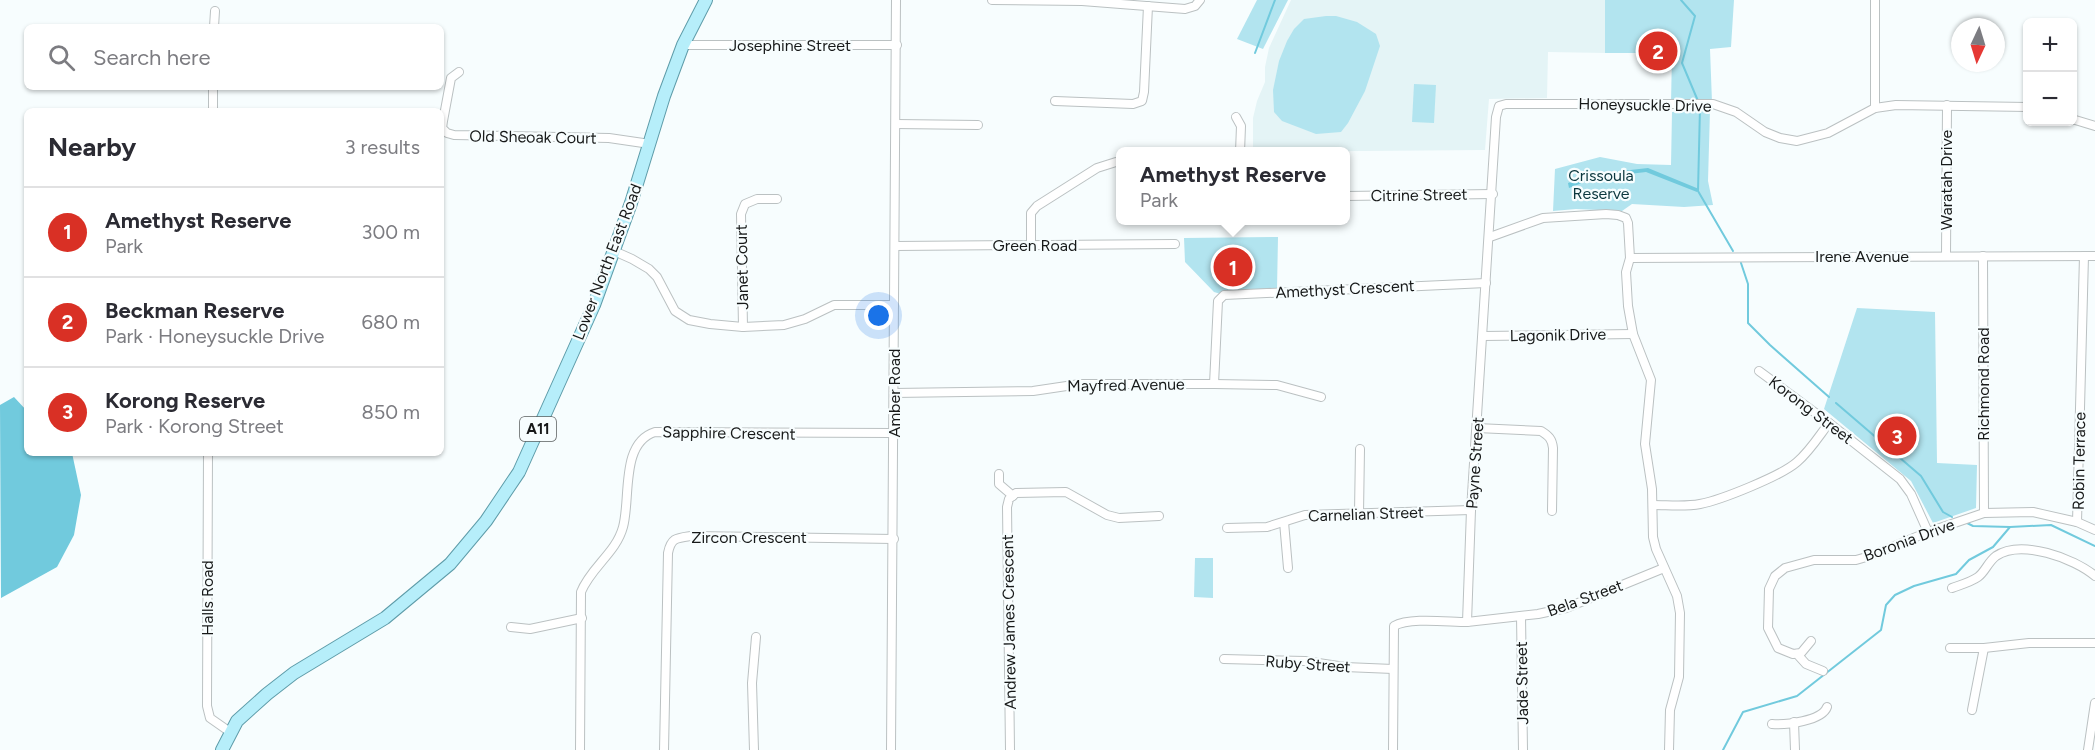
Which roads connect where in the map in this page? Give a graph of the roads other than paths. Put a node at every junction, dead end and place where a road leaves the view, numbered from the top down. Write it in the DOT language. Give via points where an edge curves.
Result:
graph roads {
  1 [pos="706,0"];
  2 [pos="896,0"];
  3 [pos="992,0"];
  4 [pos="1200,0"];
  5 [pos="1875,0"];
  6 [pos="1148,6"];
  7 [pos="215,11"];
  8 [pos="214,24"];
  9 [pos="683,45"];
  10 [pos="897,45"];
  11 [pos="459,72"];
  12 [pos="213,90"];
  13 [pos="1055,101"];
  14 [pos="1947,105"];
  15 [pos="1498,106"];
  16 [pos="2023,106"];
  17 [pos="213,108"];
  18 [pos="1875,108"];
  19 [pos="444,117"];
  20 [pos="1236,117"];
  21 [pos="2077,120"];
  22 [pos="896,124"];
  23 [pos="978,125"];
  24 [pos="2095,126"];
  25 [pos="444,130"];
  26 [pos="650,144"];
  27 [pos="1240,147"];
  28 [pos="1116,162"];
  29 [pos="1493,194"];
  30 [pos="1350,196"];
  31 [pos="777,199"];
  32 [pos="1490,237"];
  33 [pos="1031,244"];
  34 [pos="1175,244"];
  35 [pos="895,246"];
  36 [pos="614,252"];
  37 [pos="1946,256"];
  38 [pos="1983,256"];
  39 [pos="2084,256"];
  40 [pos="2095,256"];
  41 [pos="1630,258"];
  42 [pos="1486,283"];
  43 [pos="894,305"];
  44 [pos="743,327"];
  45 [pos="1634,334"];
  46 [pos="1483,336"];
  47 [pos="1758,370"];
  48 [pos="1214,384"];
  49 [pos="894,393"];
  50 [pos="1321,396"];
  51 [pos="1829,423"];
  52 [pos="1477,428"];
  53 [pos="893,433"];
  54 [pos="1360,449"];
  55 [pos="208,456"];
  56 [pos="999,474"];
  57 [pos="1013,496"];
  58 [pos="1653,505"];
  59 [pos="1471,510"];
  60 [pos="1552,511"];
  61 [pos="1359,513"];
  62 [pos="1984,513"];
  63 [pos="1159,516"];
  64 [pos="1284,522"];
  65 [pos="2077,522"];
  66 [pos="1227,528"];
  67 [pos="2095,530"];
  68 [pos="1928,532"];
  69 [pos="894,539"];
  70 [pos="1288,568"];
  71 [pos="1664,568"];
  72 [pos="2095,576"];
  73 [pos="1952,588"];
  74 [pos="1521,616"];
  75 [pos="582,618"];
  76 [pos="1467,622"];
  77 [pos="511,627"];
  78 [pos="756,637"];
  79 [pos="1811,641"];
  80 [pos="2095,643"];
  81 [pos="1950,648"];
  82 [pos="1984,648"];
  83 [pos="1797,654"];
  84 [pos="1224,659"];
  85 [pos="1393,669"];
  86 [pos="1823,671"];
  87 [pos="2095,703"];
  88 [pos="1827,706"];
  89 [pos="1972,710"];
  90 [pos="1794,722"];
  91 [pos="1772,724"];
  92 [pos="230,732"];
  93 [pos="222,750"];
  94 [pos="580,750"];
  95 [pos="664,750"];
  96 [pos="754,750"];
  97 [pos="891,750"];
  98 [pos="1010,750"];
  99 [pos="1393,750"];
  100 [pos="1523,750"];
  101 [pos="1669,750"];
  102 [pos="1795,750"];
  103 [pos="2088,750"];
  1 -- 9 [label="main road, Lower North East Road / A11"];
  2 -- 10 [label="street, Amber Road"];
  3 -- 6 [label="street"];
  4 -- 6 [label="street" via="1185,9"];
  5 -- 18 [label="street"];
  6 -- 13 [label="street" via="1142,101"];
  7 -- 8 [label="street"];
  9 -- 10 [label="street, Josephine Street"];
  9 -- 26 [label="main road, Lower North East Road / A11"];
  10 -- 22 [label="street, Amber Road"];
  11 -- 19 [label="street, Old Sheoak Court" via="451,78"];
  12 -- 17 [label="street"];
  14 -- 16 [label="street, Honeysuckle Drive"];
  14 -- 18 [label="street, Honeysuckle Drive"];
  14 -- 37 [label="street, Waratah Drive"];
  15 -- 18 [label="street, Honeysuckle Drive" via="1713,104 1736,112 1765,132 1797,141 1828,133"];
  15 -- 29 [label="street, Payne Street"];
  20 -- 27 [label="street" via="1241,126"];
  21 -- 24 [label="street"];
  22 -- 23 [label="street"];
  22 -- 35 [label="street, Amber Road"];
  25 -- 26 [label="street, Old Sheoak Court" via="454,135 609,138"];
  26 -- 36 [label="main road, Lower North East Road / A11"];
  28 -- 33 [label="street" via="1097,168 1037,206 1031,213"];
  29 -- 30 [label="street, Citrine Street"];
  29 -- 32 [label="street, Payne Street"];
  31 -- 44 [label="street, Janet Court" via="757,199 745,204 741,214"];
  32 -- 41 [label="street" via="1544,218 1618,215 1628,223"];
  32 -- 42 [label="street, Payne Street"];
  33 -- 34 [label="street, Green Road"];
  33 -- 35 [label="street, Green Road"];
  35 -- 43 [label="street, Amber Road"];
  36 -- 44 [label="street" via="649,269 675,311 689,320"];
  36 -- 92 [label="main road, Lower North East Road / A11" via="519,472 486,522 450,564 403,605 294,673 248,710"];
  37 -- 38 [label="street, Irene Avenue"];
  37 -- 41 [label="street, Irene Avenue"];
  38 -- 39 [label="street, Irene Avenue"];
  38 -- 62 [label="street, Richmond Road"];
  39 -- 40 [label="street, Irene Avenue"];
  39 -- 65 [label="street, Robin Terrace"];
  41 -- 45 [label="street" via="1626,272"];
  42 -- 46 [label="street, Payne Street"];
  42 -- 48 [label="street, Amethyst Crescent" via="1224,295 1218,301"];
  43 -- 44 [label="street" via="834,305 784,325"];
  43 -- 49 [label="street, Amber Road"];
  45 -- 46 [label="street, Lagonik Drive"];
  45 -- 58 [label="street" via="1651,380 1645,444"];
  46 -- 52 [label="street, Payne Street"];
  47 -- 51 [label="street, Korong Street"];
  48 -- 49 [label="street, Mayfred Avenue" via="1080,384 1033,391"];
  48 -- 50 [label="street, Mayfred Avenue" via="1277,385"];
  49 -- 53 [label="street, Amber Road"];
  51 -- 58 [label="street" via="1806,453 1785,470 1697,505"];
  51 -- 68 [label="street, Korong Street" via="1900,479"];
  52 -- 59 [label="street, Payne Street"];
  52 -- 60 [label="street" via="1541,431 1548,435 1553,448"];
  53 -- 69 [label="street, Amber Road"];
  53 -- 75 [label="street, Sapphire Crescent" via="644,435 631,463 623,528 615,547 585,582 581,592"];
  54 -- 61 [label="street"];
  55 -- 92 [label="street, Halls Road" via="207,710 210,718"];
  56 -- 57 [label="street" via="999,484"];
  57 -- 63 [label="street" via="1066,492 1107,515"];
  57 -- 98 [label="street, Andrew James Crescent" via="1007,507"];
  58 -- 71 [label="street" via="1653,537"];
  59 -- 61 [label="street, Carnelian Street"];
  59 -- 76 [label="street, Payne Street"];
  61 -- 64 [label="street, Carnelian Street" via="1305,514"];
  62 -- 65 [label="street, Boronia Drive" via="2033,512"];
  62 -- 68 [label="street, Boronia Drive"];
  64 -- 66 [label="street, Carnelian Street" via="1268,527"];
  64 -- 70 [label="street"];
  65 -- 67 [label="street, Boronia Drive"];
  68 -- 83 [label="street, Boronia Drive" via="1870,556 1814,560 1785,568 1775,576 1769,589 1768,628 1778,648"];
  69 -- 95 [label="street, Zircon Crescent" via="691,536 677,538 670,544"];
  69 -- 97 [label="street, Amber Road"];
  71 -- 74 [label="street, Bela Street" via="1566,608"];
  71 -- 101 [label="street" via="1677,596 1681,634 1679,677 1670,710"];
  72 -- 73 [label="street" via="2067,560 2021,549 1996,555 1977,578"];
  74 -- 76 [label="street, Bela Street"];
  74 -- 100 [label="street, Jade Street"];
  75 -- 77 [label="street" via="530,629"];
  75 -- 94 [label="street, Sapphire Crescent"];
  76 -- 85 [label="street" via="1410,622 1394,626"];
  78 -- 96 [label="street" via="752,683"];
  79 -- 83 [label="street"];
  80 -- 82 [label="street"];
  81 -- 82 [label="street"];
  82 -- 89 [label="street"];
  83 -- 86 [label="street" via="1806,664"];
  84 -- 85 [label="street, Ruby Street"];
  85 -- 99 [label="street"];
  87 -- 103 [label="street"];
  88 -- 90 [label="street" via="1823,714"];
  90 -- 91 [label="street"];
  90 -- 102 [label="street"];
  92 -- 93 [label="main road, Lower North East Road / A11"];
}
